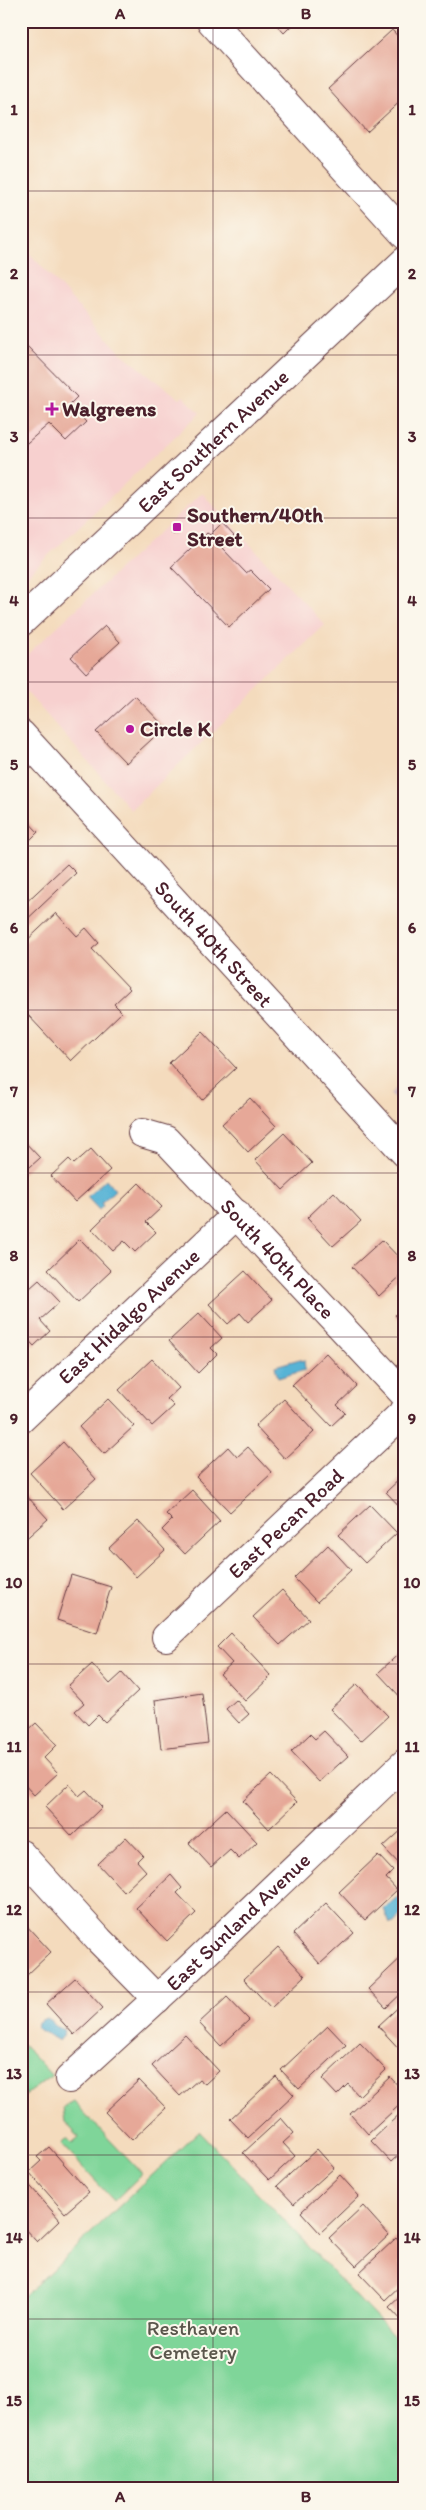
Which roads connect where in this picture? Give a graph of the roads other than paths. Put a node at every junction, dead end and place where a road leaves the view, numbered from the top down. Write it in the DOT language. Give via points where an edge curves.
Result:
graph roads {
  1 [pos="211,21"];
  2 [pos="405,235"];
  3 [pos="405,261"];
  4 [pos="21,622"];
  5 [pos="21,734"];
  6 [pos="142,1133"];
  7 [pos="405,1153"];
  8 [pos="237,1214"];
  9 [pos="405,1395"];
  10 [pos="405,1410"];
  11 [pos="21,1419"];
  12 [pos="166,1636"];
  13 [pos="405,1763"];
  14 [pos="21,1854"];
  15 [pos="157,1999"];
  16 [pos="69,2079"];
  1 -- 2 [label="street"];
  3 -- 4 [label="street, East Southern Avenue"];
  5 -- 7 [label="street, South 40th Street"];
  6 -- 8 [label="street, South 40th Place" via="166,1140"];
  8 -- 9 [label="street, South 40th Place"];
  8 -- 11 [label="street, East Hidalgo Avenue"];
  10 -- 12 [label="street, East Pecan Road"];
  13 -- 15 [label="street, East Sunland Avenue"];
  14 -- 15 [label="street"];
  15 -- 16 [label="street, East Sunland Avenue"];
}
